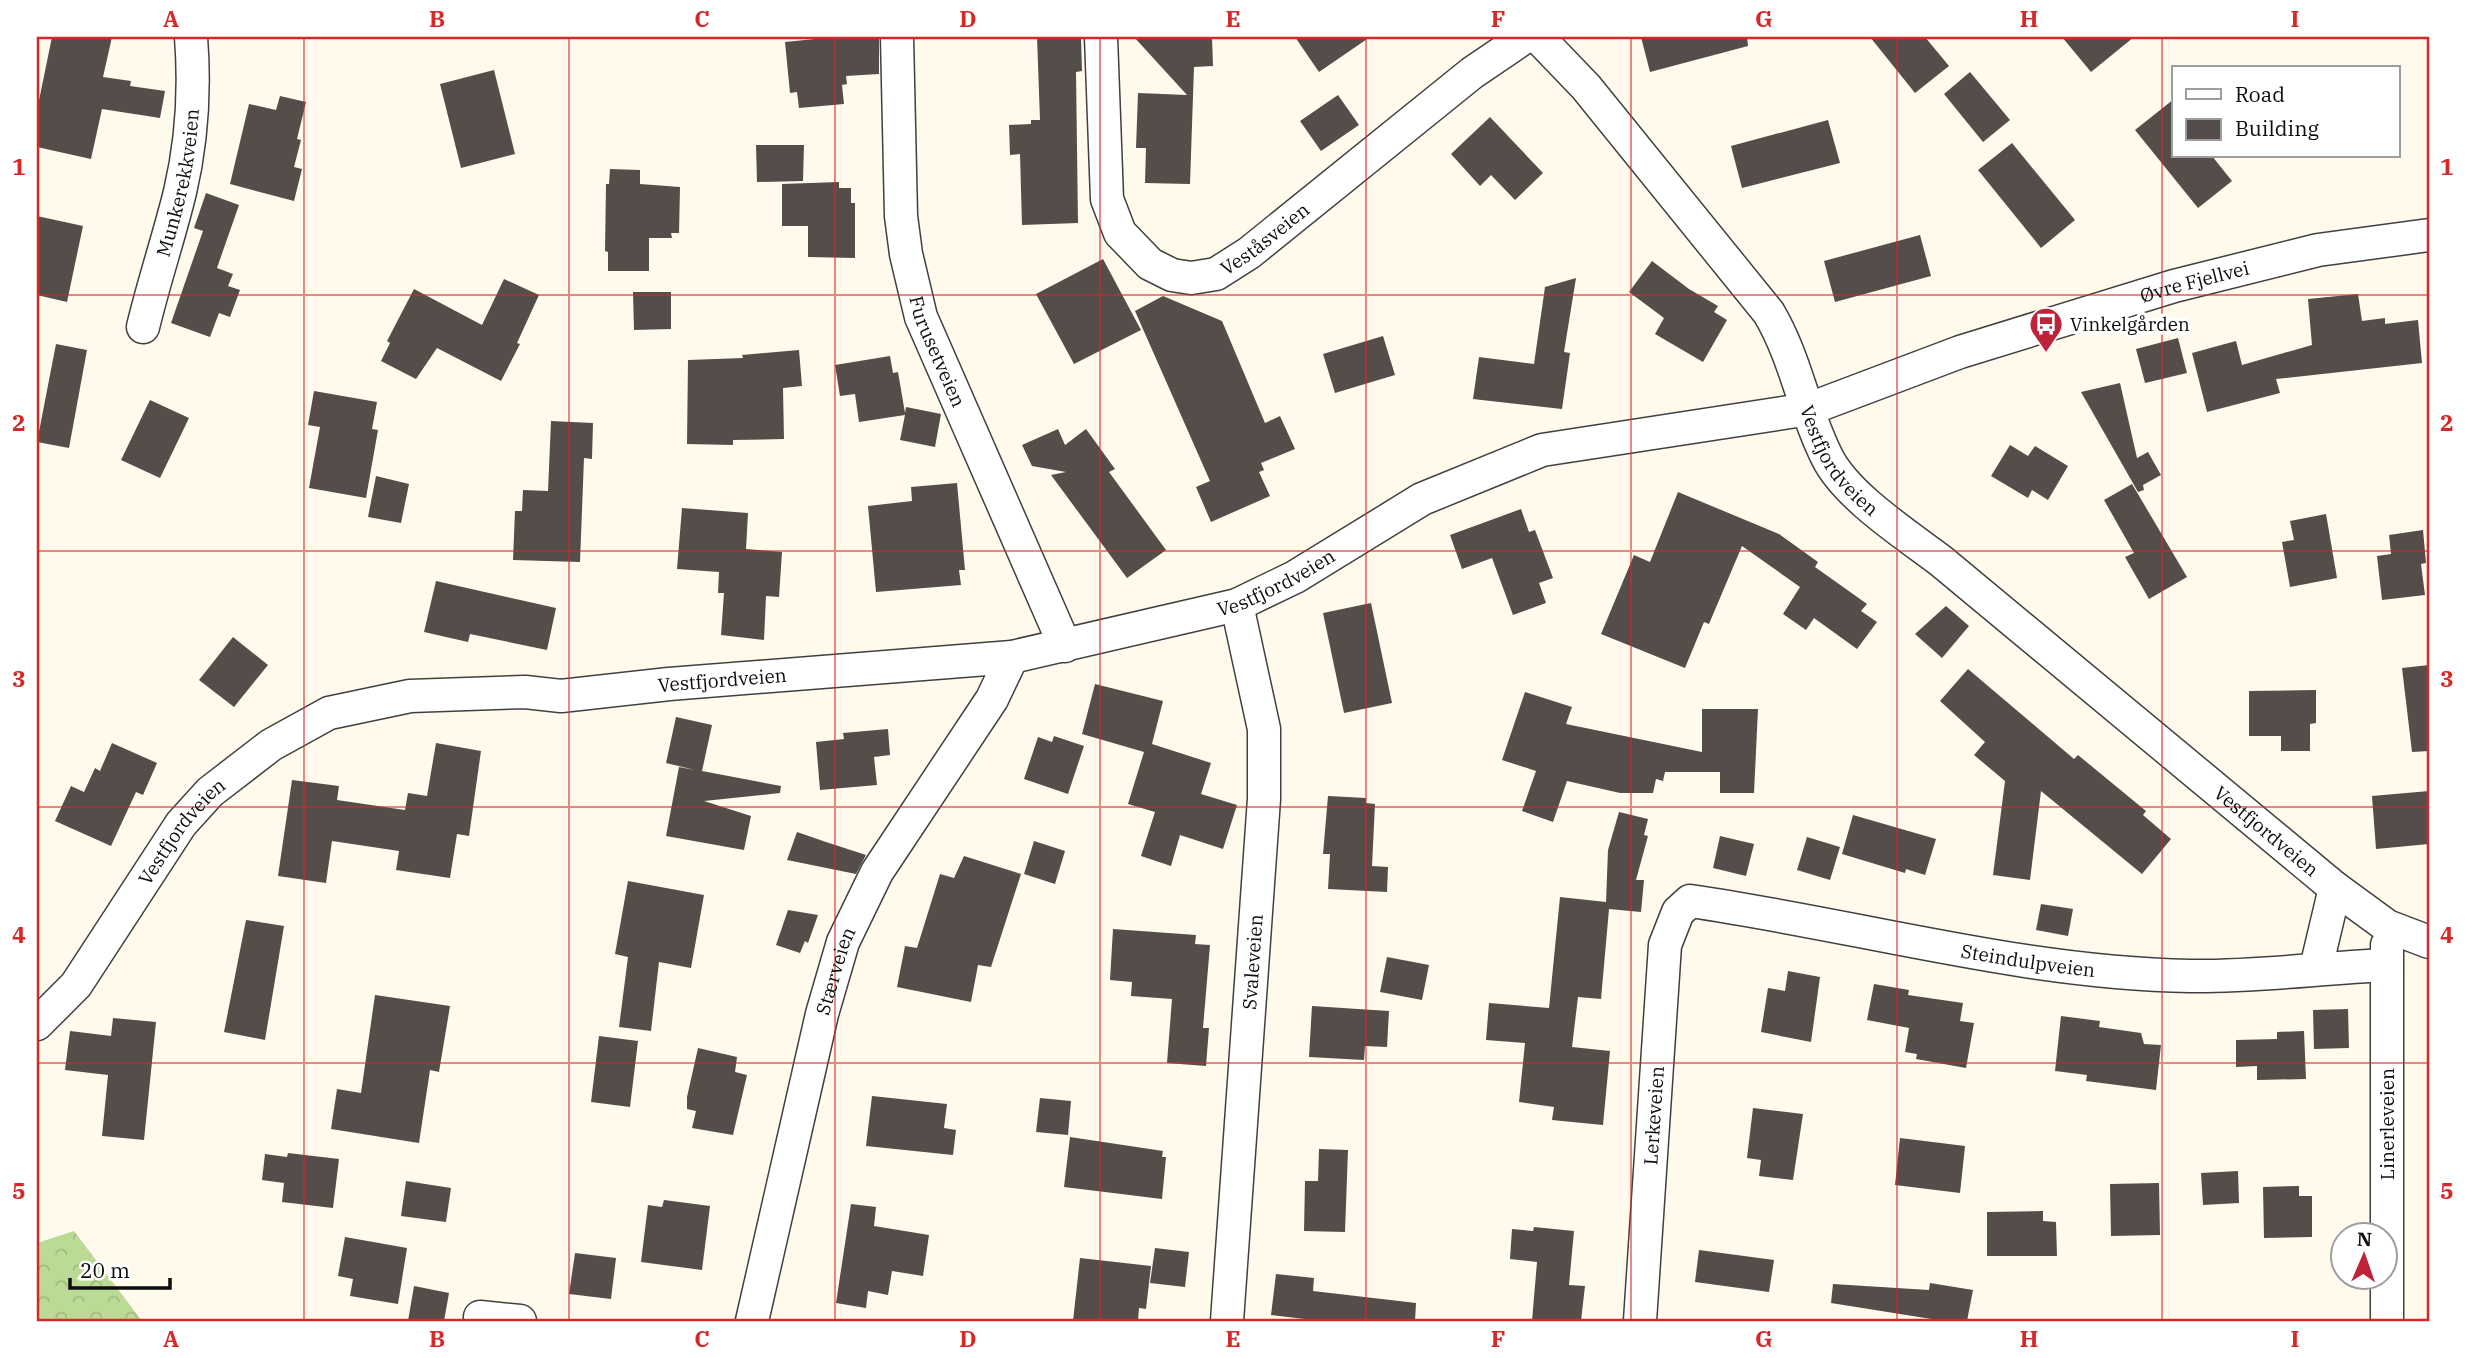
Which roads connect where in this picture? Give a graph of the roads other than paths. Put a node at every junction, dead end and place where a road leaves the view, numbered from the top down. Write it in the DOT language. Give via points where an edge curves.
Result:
graph roads {
  1 [pos="191,37"];
  2 [pos="897,37"];
  3 [pos="1101,37"];
  4 [pos="1525,37"];
  5 [pos="1538,37"];
  6 [pos="2429,235"];
  7 [pos="144,327"];
  8 [pos="1809,409"];
  9 [pos="1237,606"];
  10 [pos="1065,646"];
  11 [pos="1012,657"];
  12 [pos="2335,888"];
  13 [pos="1678,912"];
  14 [pos="2387,926"];
  15 [pos="2429,942"];
  16 [pos="2386,965"];
  17 [pos="2316,968"];
  18 [pos="37,1024"];
  19 [pos="480,1317"];
  20 [pos="520,1321"];
  21 [pos="752,1321"];
  22 [pos="1227,1321"];
  23 [pos="1640,1321"];
  24 [pos="2387,1321"];
  1 -- 7 [label="street, Munkerekkveien" via="191,130"];
  2 -- 10 [label="street, Furusetveien" via="901,216 921,317"];
  3 -- 4 [label="street, Veståsveien" via="1107,199 1120,233 1150,264 1191,278 1216,274 1249,253 1472,73"];
  5 -- 8 [label="street" via="1586,87 1769,313 1787,343"];
  6 -- 8 [label="street, Øvre Fjellvei" via="2318,250 2174,286 1960,352"];
  8 -- 9 [label="street, Vestfjordveien" via="1542,450 1422,499 1295,577"];
  8 -- 12 [label="street, Vestfjordveien" via="1828,459 1881,516"];
  9 -- 10 [label="street, Vestfjordveien"];
  9 -- 22 [label="street, Svaleveien" via="1262,716 1264,799"];
  10 -- 11 [label="street, Vestfjordveien"];
  11 -- 18 [label="street, Vestfjordveien" via="561,696 525,692 411,696 329,713 271,745 210,792 181,824 76,985"];
  11 -- 21 [label="street, Stærveien" via="992,699 877,872 843,942 822,1014"];
  12 -- 14 [label="street, Vestfjordveien"];
  12 -- 17 [label="street"];
  13 -- 17 [label="street, Steindulpveien" via="1690,901 1985,955 2096,969 2191,976"];
  13 -- 23 [label="street, Lerkeveien" via="1665,945"];
  14 -- 15 [label="street, Vestfjordveien"];
  14 -- 16 [label="street, Linerleveien"];
  16 -- 17 [label="street, Steindulpveien"];
  16 -- 24 [label="street, Linerleveien"];
  19 -- 20 [label="street"];
}
